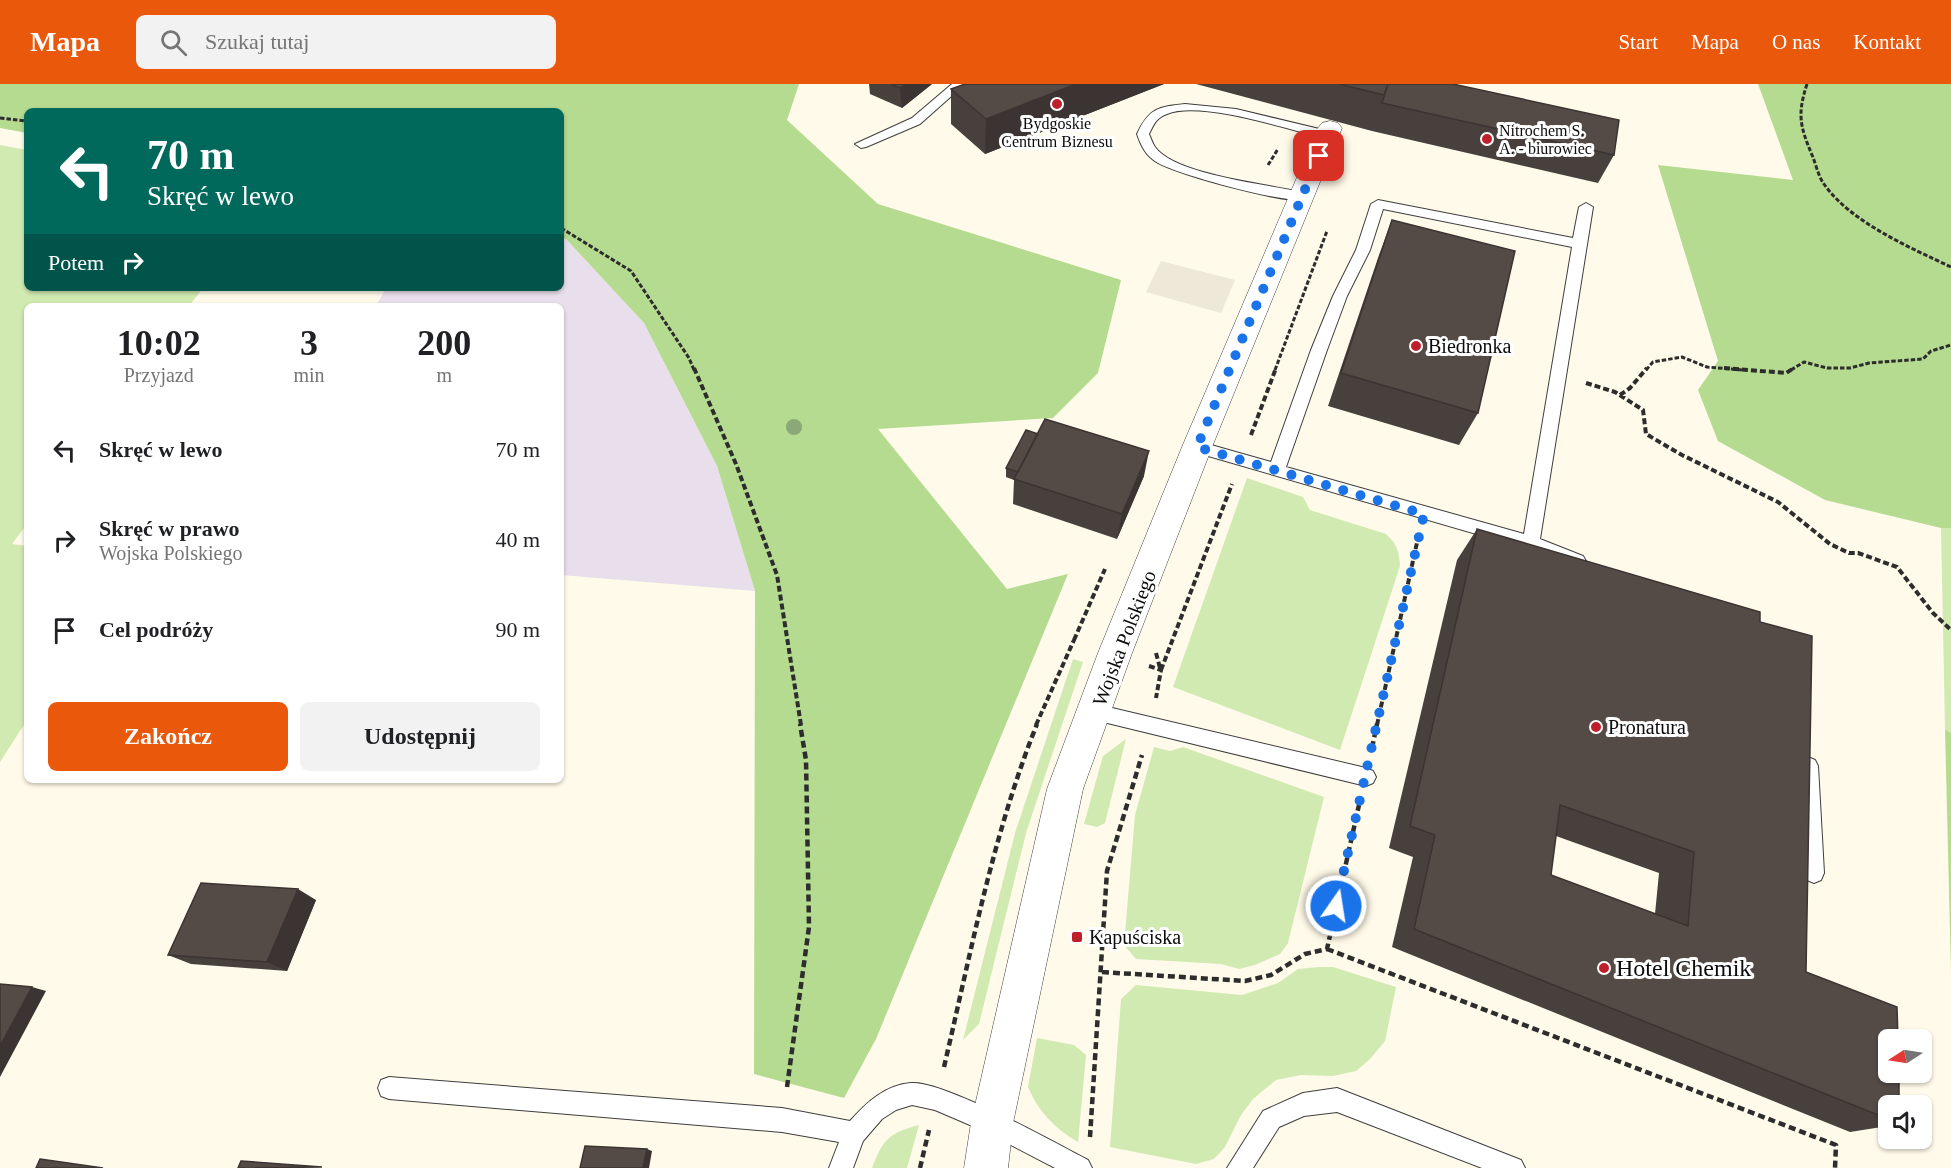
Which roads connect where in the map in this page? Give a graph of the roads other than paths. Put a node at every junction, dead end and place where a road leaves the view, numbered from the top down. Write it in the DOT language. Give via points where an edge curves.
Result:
graph roads {
  1 [pos="959,84"];
  2 [pos="1329,132"];
  3 [pos="861,144"];
  4 [pos="1303,197"];
  5 [pos="1586,207"];
  6 [pos="1579,244"];
  7 [pos="1197,447"];
  8 [pos="1276,471"];
  9 [pos="1531,543"];
  10 [pos="1598,568"];
  11 [pos="1095,712"];
  12 [pos="1807,743"];
  13 [pos="1366,777"];
  14 [pos="1814,873"];
  15 [pos="389,1088"];
  16 [pos="992,1123"];
  17 [pos="854,1133"];
  18 [pos="841,1168"];
  19 [pos="986,1168"];
  20 [pos="1080,1168"];
  21 [pos="1239,1168"];
  22 [pos="1513,1168"];
  1 -- 3 [label="lane" via="916,121"];
  2 -- 4 [label="street, Wojska Polskiego"];
  2 -- 4 [label="lane" via="1193,106 1174,106 1152,117 1143,134 1151,151 1177,168"];
  4 -- 7 [label="street, Wojska Polskiego"];
  5 -- 6 [label="lane"];
  6 -- 8 [label="lane" via="1378,204 1363,250 1319,350"];
  6 -- 9 [label="lane"];
  7 -- 8 [label="lane"];
  7 -- 11 [label="street, Wojska Polskiego"];
  8 -- 9 [label="lane"];
  9 -- 10 [label="lane"];
  11 -- 13 [label="lane"];
  11 -- 16 [label="street, Wojska Polskiego" via="1065,789"];
  12 -- 14 [label="lane"];
  15 -- 17 [label="lane" via="782,1120"];
  16 -- 17 [label="lane" via="936,1099 912,1094 891,1100 874,1111"];
  16 -- 19 [label="street, Wojska Polskiego"];
  16 -- 20 [label="lane"];
  17 -- 18 [label="lane"];
  21 -- 22 [label="lane" via="1271,1119 1304,1105 1337,1100"];
}
